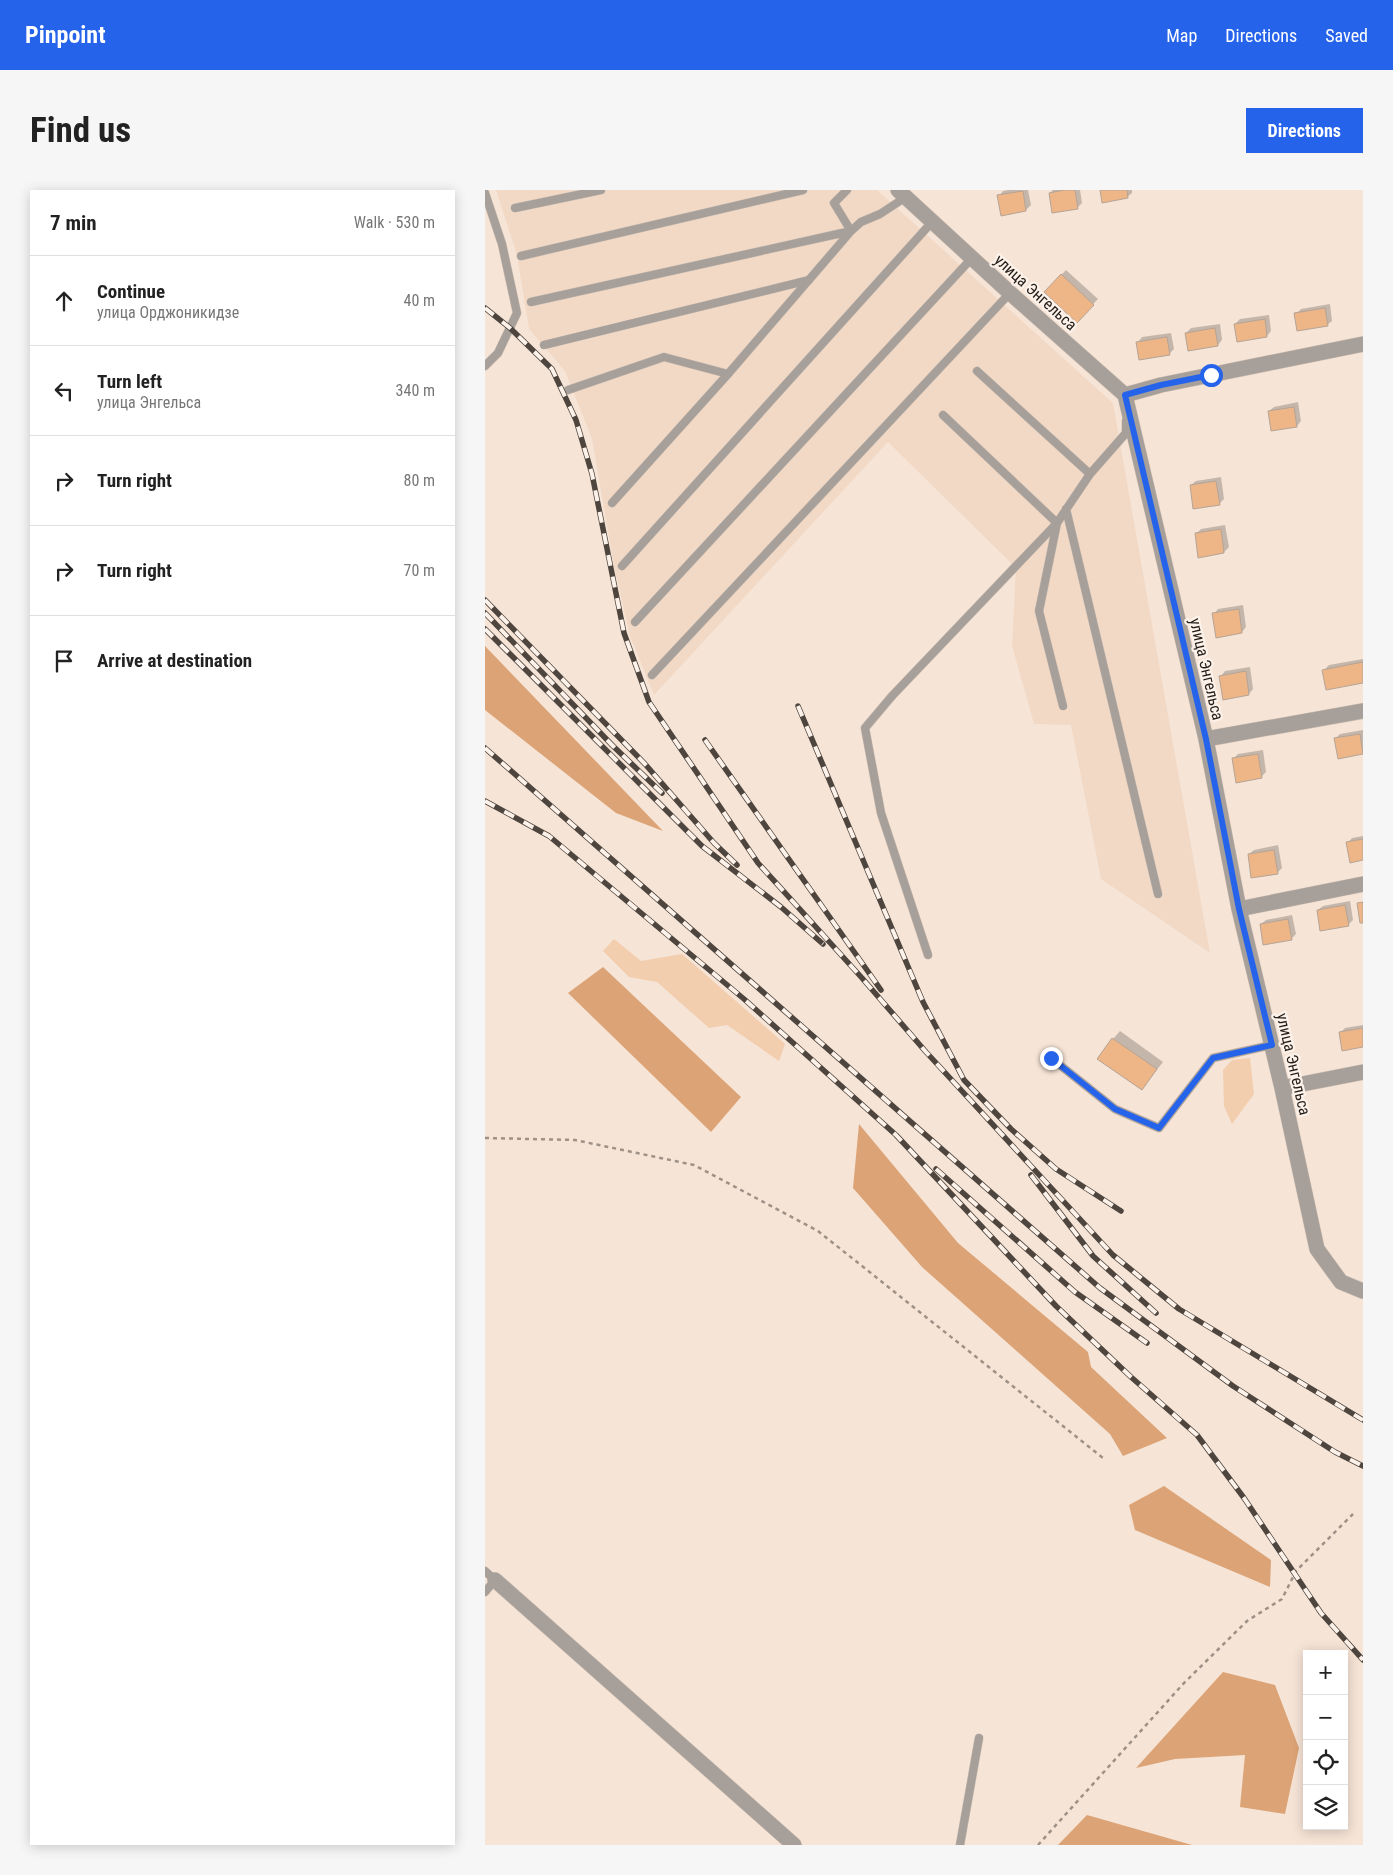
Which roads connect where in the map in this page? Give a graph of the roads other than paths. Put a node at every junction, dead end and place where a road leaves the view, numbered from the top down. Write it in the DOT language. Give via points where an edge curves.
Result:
graph roads {
  1 [pos="601,190"];
  2 [pos="803,190"];
  3 [pos="847,190"];
  4 [pos="901,192"];
  5 [pos="485,193"];
  6 [pos="515,208"];
  7 [pos="932,222"];
  8 [pos="851,231"];
  9 [pos="521,256"];
  10 [pos="971,258"];
  11 [pos="809,280"];
  12 [pos="1010,293"];
  13 [pos="531,302"];
  14 [pos="1363,344"];
  15 [pos="544,345"];
  16 [pos="485,366"];
  17 [pos="977,371"];
  18 [pos="728,374"];
  19 [pos="567,390"];
  20 [pos="1125,395"];
  21 [pos="943,415"];
  22 [pos="1090,474"];
  23 [pos="612,503"];
  24 [pos="1066,509"];
  25 [pos="1057,523"];
  26 [pos="623,566"];
  27 [pos="635,622"];
  28 [pos="652,675"];
  29 [pos="1063,706"];
  30 [pos="1363,711"];
  31 [pos="1206,739"];
  32 [pos="1363,884"];
  33 [pos="1158,894"];
  34 [pos="1239,909"];
  35 [pos="928,955"];
  36 [pos="1272,1045"];
  37 [pos="1051,1058"];
  38 [pos="1363,1072"];
  39 [pos="1282,1088"];
  40 [pos="1363,1290"];
  41 [pos="490,1576"];
  42 [pos="485,1592"];
  43 [pos="979,1738"];
  44 [pos="794,1845"];
  45 [pos="960,1845"];
  1 -- 6 [label="lane"];
  2 -- 9 [label="lane"];
  3 -- 8 [label="lane" via="834,203"];
  4 -- 7 [label="street, улица Энгельса"];
  4 -- 8 [label="lane" via="880,214 861,222"];
  5 -- 16 [label="lane" via="502,244 517,312 498,354"];
  7 -- 10 [label="street, улица Энгельса"];
  7 -- 26 [label="lane"];
  8 -- 11 [label="lane"];
  8 -- 13 [label="lane"];
  10 -- 12 [label="street, улица Энгельса"];
  10 -- 27 [label="lane"];
  11 -- 15 [label="lane"];
  11 -- 18 [label="lane"];
  12 -- 20 [label="street, улица Энгельса"];
  12 -- 28 [label="lane"];
  14 -- 20 [label="street"];
  17 -- 22 [label="lane"];
  18 -- 19 [label="lane" via="664,356"];
  18 -- 23 [label="lane"];
  20 -- 22 [label="lane" via="1126,433"];
  20 -- 31 [label="street, улица Энгельса"];
  21 -- 25 [label="lane"];
  22 -- 24 [label="lane"];
  24 -- 25 [label="lane"];
  24 -- 33 [label="lane"];
  25 -- 29 [label="lane" via="1039,611"];
  25 -- 35 [label="lane" via="865,728 881,813"];
  30 -- 31 [label="street"];
  31 -- 34 [label="street, улица Энгельса"];
  32 -- 34 [label="street"];
  34 -- 36 [label="street, улица Энгельса"];
  36 -- 37 [label="lane" via="1213,1058 1159,1128 1115,1109"];
  36 -- 39 [label="street, улица Энгельса"];
  38 -- 39 [label="street"];
  39 -- 40 [label="street, улица Энгельса" via="1317,1250 1341,1282"];
  41 -- 42 [label="lane"];
  41 -- 44 [label="street"];
  43 -- 45 [label="lane"];
}
